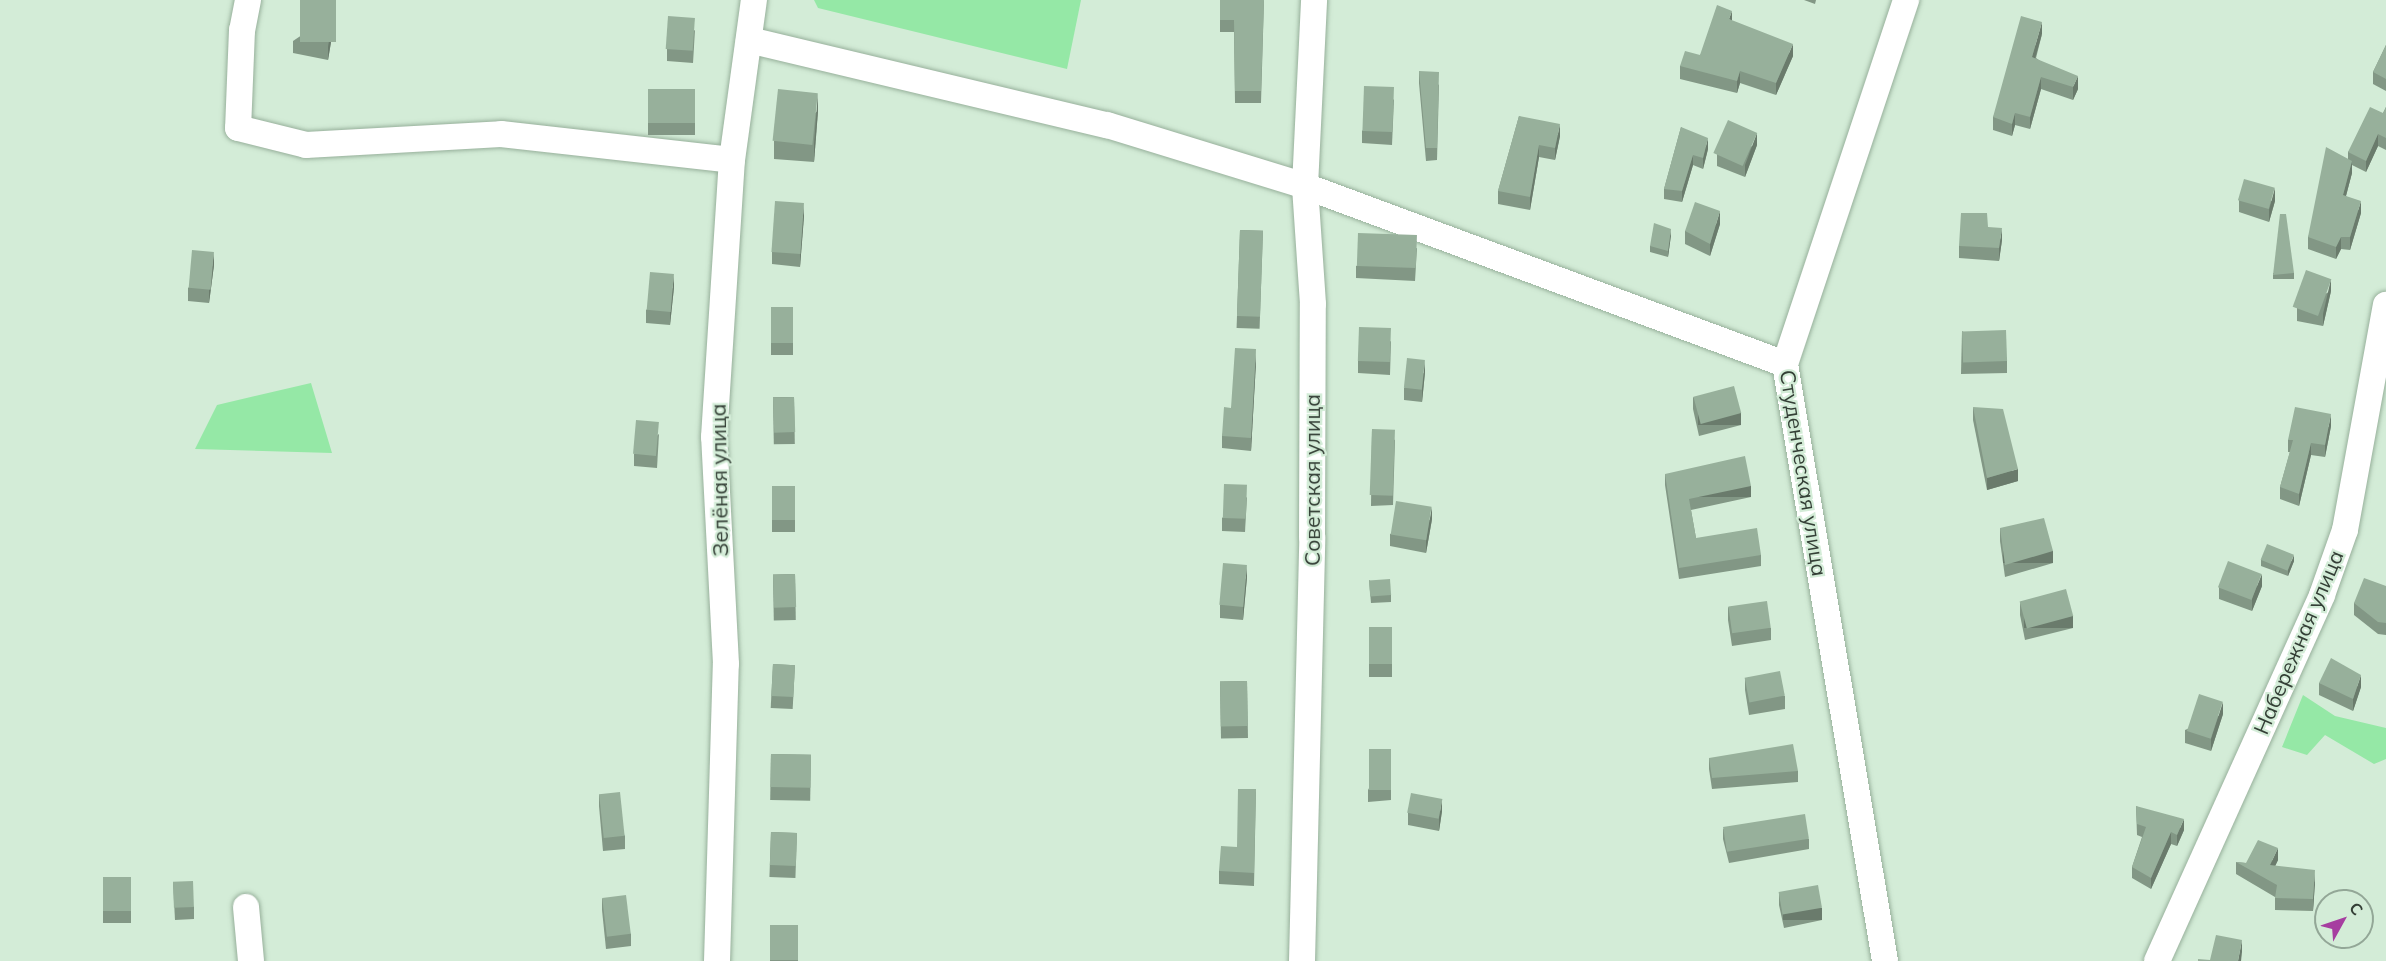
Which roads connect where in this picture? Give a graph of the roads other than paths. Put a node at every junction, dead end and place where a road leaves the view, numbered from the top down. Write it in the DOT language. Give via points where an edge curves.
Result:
graph roads {
  1 [pos="248,0"];
  2 [pos="754,0"];
  3 [pos="1314,0"];
  4 [pos="1906,0"];
  5 [pos="749,40"];
  6 [pos="732,160"];
  7 [pos="1305,186"];
  8 [pos="2386,305"];
  9 [pos="1785,364"];
  10 [pos="246,907"];
  11 [pos="251,961"];
  12 [pos="717,961"];
  13 [pos="1302,961"];
  14 [pos="1885,961"];
  15 [pos="2157,961"];
  1 -- 6 [label="street" via="242,30 238,128 306,145 501,134"];
  2 -- 5 [label="street, Зелёная улица"];
  3 -- 7 [label="street, Советская улица"];
  4 -- 9 [label="street, Студенческая улица"];
  5 -- 6 [label="street, Зелёная улица"];
  5 -- 7 [label="street" via="1107,125"];
  6 -- 12 [label="street, Зелёная улица" via="714,437 726,664"];
  7 -- 9 [label="street"];
  7 -- 13 [label="street, Советская улица" via="1312,304 1312,537"];
  8 -- 15 [label="street, Набережная улица" via="2345,530 2322,595"];
  9 -- 14 [label="street, Студенческая улица"];
  10 -- 11 [label="street"];
}
